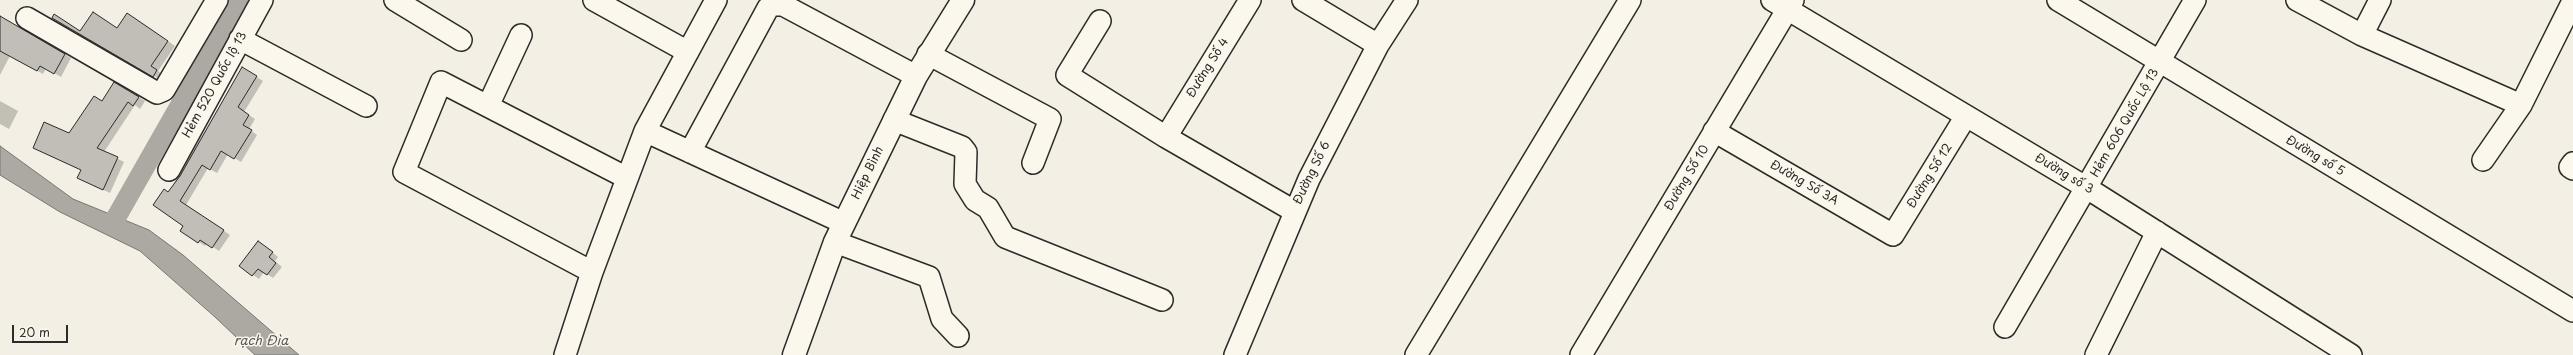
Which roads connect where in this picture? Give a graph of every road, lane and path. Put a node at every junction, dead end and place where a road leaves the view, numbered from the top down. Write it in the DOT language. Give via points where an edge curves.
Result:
graph roads {
  1 [pos="217,0"];
  2 [pos="262,0"];
  3 [pos="395,0"];
  4 [pos="594,0"];
  5 [pos="716,0"];
  6 [pos="963,0"];
  7 [pos="1250,0"];
  8 [pos="1303,0"];
  9 [pos="1407,0"];
  10 [pos="1630,0"];
  11 [pos="2058,0"];
  12 [pos="2195,0"];
  13 [pos="2297,0"];
  14 [pos="2380,0"];
  15 [pos="2573,1"];
  16 [pos="1784,3"];
  17 [pos="27,18"];
  18 [pos="1100,21"];
  19 [pos="521,35"];
  20 [pos="2362,35"];
  21 [pos="240,38"];
  22 [pos="460,40"];
  23 [pos="1378,45"];
  24 [pos="688,52"];
  25 [pos="928,54"];
  26 [pos="2160,62"];
  27 [pos="916,76"];
  28 [pos="2521,105"];
  29 [pos="366,106"];
  30 [pos="488,106"];
  31 [pos="1966,116"];
  32 [pos="894,120"];
  33 [pos="645,131"];
  34 [pos="1714,131"];
  35 [pos="1166,137"];
  36 [pos="690,152"];
  37 [pos="2483,160"];
  38 [pos="1033,163"];
  39 [pos="2573,163"];
  40 [pos="2573,169"];
  41 [pos="169,170"];
  42 [pos="627,178"];
  43 [pos="2087,188"];
  44 [pos="1294,211"];
  45 [pos="2157,232"];
  46 [pos="839,233"];
  47 [pos="1893,235"];
  48 [pos="592,272"];
  49 [pos="1162,300"];
  50 [pos="2573,311"];
  51 [pos="2005,327"];
  52 [pos="958,336"];
  53 [pos="2343,353"];
  54 [pos="565,355"];
  55 [pos="794,355"];
  56 [pos="1235,355"];
  57 [pos="1416,355"];
  58 [pos="1581,355"];
  59 [pos="2096,355"];
  1 -- 17 [label="street" via="164,90 157,94"];
  2 -- 21 [label="street, Hẻm 520 Quốc lộ 13"];
  3 -- 22 [label="street"];
  4 -- 24 [label="street"];
  5 -- 24 [label="street"];
  6 -- 25 [label="main road, Hiệp Bình"];
  7 -- 35 [label="street, Đường Số 4"];
  8 -- 23 [label="street"];
  9 -- 23 [label="street, Đường Số 6"];
  10 -- 57 [label="street"];
  11 -- 26 [label="street, Đường số 5"];
  12 -- 26 [label="street, Hẻm 606 Quốc Lộ 13"];
  13 -- 20 [label="street"];
  14 -- 20 [label="street"];
  15 -- 28 [label="street"];
  16 -- 31 [label="street, Đường số 3"];
  16 -- 34 [label="street, Đường Số 10"];
  18 -- 35 [label="street" via="1067,76"];
  19 -- 30 [label="street"];
  20 -- 28 [label="street"];
  21 -- 29 [label="street"];
  21 -- 41 [label="street, Hẻm 520 Quốc lộ 13"];
  23 -- 44 [label="street, Đường Số 6"];
  24 -- 33 [label="street"];
  25 -- 27 [label="main road, Hiệp Bình"];
  25 -- 38 [label="street" via="1050,119"];
  26 -- 43 [label="street, Hẻm 606 Quốc Lộ 13"];
  26 -- 50 [label="street, Đường số 5"];
  27 -- 32 [label="main road, Hiệp Bình"];
  27 -- 36 [label="street" via="783,5 773,5 768,8"];
  28 -- 37 [label="street"];
  30 -- 42 [label="street"];
  30 -- 48 [label="street" via="441,82 404,172"];
  31 -- 43 [label="street, Đường số 3"];
  31 -- 47 [label="street, Đường Số 12"];
  32 -- 46 [label="main road, Hiệp Bình"];
  32 -- 49 [label="street" via="962,147 966,152 964,184 975,200 988,208 1006,237"];
  33 -- 36 [label="street"];
  33 -- 42 [label="street"];
  34 -- 47 [label="street, Đường Số 3A"];
  34 -- 58 [label="street, Đường Số 10"];
  35 -- 44 [label="street"];
  36 -- 46 [label="street"];
  39 -- 40 [label="street" via="2570,167"];
  42 -- 48 [label="street"];
  43 -- 45 [label="street, Đường số 3"];
  43 -- 51 [label="street, Hẻm 606 Quốc Lộ 13"];
  44 -- 56 [label="street, Đường Số 6"];
  45 -- 53 [label="street, Đường số 3"];
  45 -- 59 [label="street"];
  46 -- 52 [label="street" via="929,277 942,318"];
  46 -- 55 [label="main road, Hiệp Bình"];
  48 -- 54 [label="street"];
}
